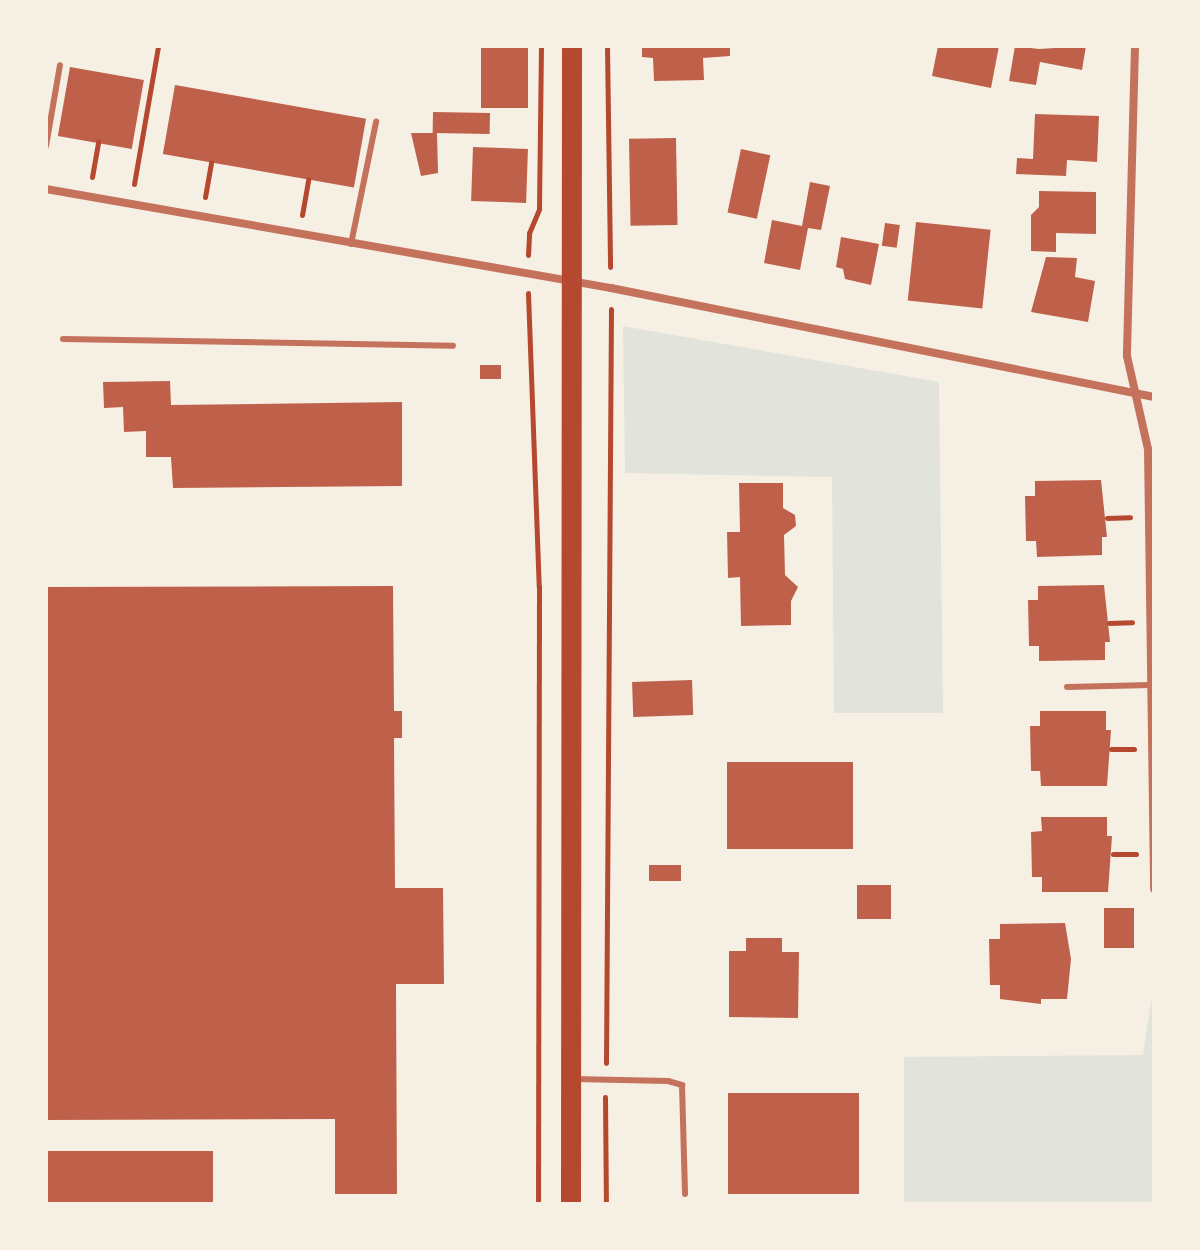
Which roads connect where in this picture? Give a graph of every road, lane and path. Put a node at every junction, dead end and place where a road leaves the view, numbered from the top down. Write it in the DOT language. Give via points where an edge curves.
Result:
graph roads {
  1 [pos="158,46"];
  2 [pos="541,46"];
  3 [pos="572,46"];
  4 [pos="607,46"];
  5 [pos="1135,46"];
  6 [pos="60,65"];
  7 [pos="376,122"];
  8 [pos="98,142"];
  9 [pos="46,146"];
  10 [pos="211,163"];
  11 [pos="308,180"];
  12 [pos="46,189"];
  13 [pos="88,197"];
  14 [pos="130,204"];
  15 [pos="202,218"];
  16 [pos="298,235"];
  17 [pos="351,246"];
  18 [pos="528,275"];
  19 [pos="569,283"];
  20 [pos="611,288"];
  21 [pos="63,339"];
  22 [pos="453,346"];
  23 [pos="1134,394"];
  24 [pos="1154,397"];
  25 [pos="1150,685"];
  26 [pos="1067,687"];
  27 [pos="1154,889"];
  28 [pos="571,1079"];
  29 [pos="605,1080"];
  30 [pos="685,1194"];
  31 [pos="538,1204"];
  32 [pos="571,1204"];
  33 [pos="606,1204"];
  1 -- 14 [label="path"];
  2 -- 18 [label="path" via="539,209 529,233"];
  3 -- 19 [label="main road"];
  4 -- 20 [label="path"];
  5 -- 23 [label="street" via="1127,356"];
  6 -- 9 [label="lane"];
  7 -- 17 [label="lane"];
  8 -- 13 [label="path"];
  10 -- 15 [label="path"];
  11 -- 16 [label="path"];
  12 -- 13 [label="street"];
  13 -- 14 [label="street"];
  14 -- 15 [label="street"];
  15 -- 16 [label="street"];
  16 -- 17 [label="street"];
  17 -- 18 [label="street"];
  18 -- 19 [label="street"];
  18 -- 31 [label="path" via="539,587"];
  19 -- 20 [label="street"];
  19 -- 28 [label="main road"];
  20 -- 23 [label="street"];
  20 -- 29 [label="path"];
  21 -- 22 [label="lane"];
  23 -- 24 [label="street"];
  23 -- 25 [label="street" via="1146,421 1148,449"];
  25 -- 26 [label="lane"];
  25 -- 27 [label="street"];
  28 -- 29 [label="lane"];
  28 -- 32 [label="main road"];
  29 -- 30 [label="lane" via="682,1085"];
  29 -- 33 [label="path"];
}
